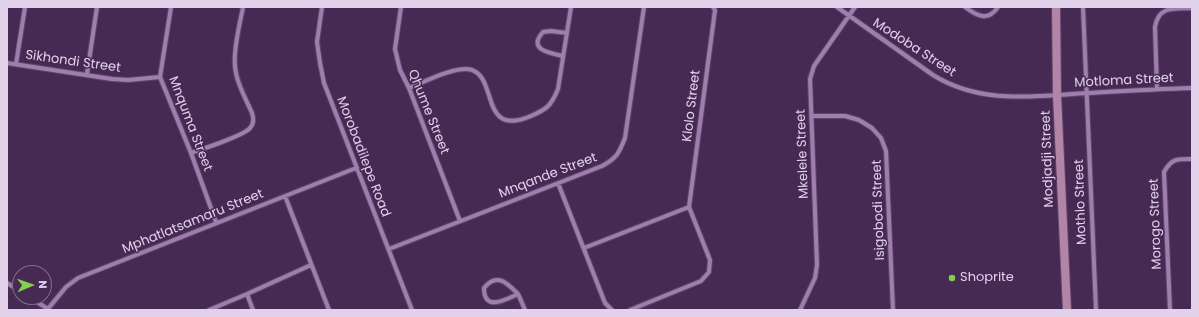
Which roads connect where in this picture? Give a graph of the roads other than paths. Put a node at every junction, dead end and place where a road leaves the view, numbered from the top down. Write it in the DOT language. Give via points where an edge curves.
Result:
graph roads {
  1 [pos="24,7"];
  2 [pos="97,7"];
  3 [pos="171,7"];
  4 [pos="243,7"];
  5 [pos="322,7"];
  6 [pos="401,7"];
  7 [pos="571,7"];
  8 [pos="644,7"];
  9 [pos="713,7"];
  10 [pos="837,7"];
  11 [pos="855,7"];
  12 [pos="965,7"];
  13 [pos="998,7"];
  14 [pos="1056,7"];
  15 [pos="1083,7"];
  16 [pos="1192,8"];
  17 [pos="848,16"];
  18 [pos="567,33"];
  19 [pos="563,56"];
  20 [pos="7,63"];
  21 [pos="16,64"];
  22 [pos="87,74"];
  23 [pos="160,77"];
  24 [pos="409,88"];
  25 [pos="1192,88"];
  26 [pos="1157,89"];
  27 [pos="1087,93"];
  28 [pos="1057,95"];
  29 [pos="812,116"];
  30 [pos="191,153"];
  31 [pos="1192,159"];
  32 [pos="356,168"];
  33 [pos="558,183"];
  34 [pos="285,196"];
  35 [pos="689,207"];
  36 [pos="460,221"];
  37 [pos="216,222"];
  38 [pos="584,248"];
  39 [pos="389,249"];
  40 [pos="311,265"];
  41 [pos="247,294"];
  42 [pos="518,294"];
  43 [pos="48,310"];
  44 [pos="209,310"];
  45 [pos="253,310"];
  46 [pos="329,310"];
  47 [pos="412,310"];
  48 [pos="524,310"];
  49 [pos="612,310"];
  50 [pos="630,310"];
  51 [pos="800,310"];
  52 [pos="893,310"];
  53 [pos="1067,310"];
  54 [pos="1096,310"];
  55 [pos="1170,310"];
  1 -- 21 [label="street"];
  2 -- 22 [label="street"];
  3 -- 23 [label="street, Mnquma Street"];
  4 -- 30 [label="street" via="235,67 254,118 253,124 245,132"];
  5 -- 32 [label="street, Morobadilepe Road" via="318,42 324,83"];
  6 -- 24 [label="street, Qhume Street" via="395,49 400,70"];
  7 -- 18 [label="street"];
  8 -- 33 [label="street, Mnqande Street" via="625,138 620,151 612,161"];
  9 -- 35 [label="street, Klolo Street" via="715,10"];
  10 -- 17 [label="street, Modoba Street"];
  11 -- 17 [label="street, Mkelele Street"];
  12 -- 13 [label="street" via="975,15 982,16 992,14"];
  14 -- 28 [label="street, Modjadji Street"];
  15 -- 27 [label="street, Mothlo Street"];
  16 -- 26 [label="street" via="1164,10 1156,20"];
  17 -- 28 [label="street, Modoba Street" via="947,84 995,96"];
  17 -- 29 [label="street, Mkelele Street" via="814,66 810,79"];
  18 -- 19 [label="street"];
  18 -- 19 [label="street" via="550,31 543,32 538,37 538,44 546,53"];
  19 -- 24 [label="street" via="558,89 553,101 545,110 522,120 512,122 501,118 494,109 482,77 473,70 458,69"];
  20 -- 21 [label="street, Sikhondi Street"];
  21 -- 22 [label="street, Sikhondi Street"];
  22 -- 23 [label="street, Sikhondi Street" via="128,80"];
  23 -- 30 [label="street, Mnquma Street"];
  24 -- 36 [label="street, Qhume Street"];
  25 -- 26 [label="street, Motloma Street"];
  26 -- 27 [label="street, Motloma Street"];
  27 -- 28 [label="street, Motloma Street"];
  27 -- 54 [label="street, Mothlo Street"];
  28 -- 53 [label="street, Modjadji Street"];
  29 -- 51 [label="street, Mkelele Street" via="817,265 815,278"];
  29 -- 52 [label="street, Isigobodi Street" via="845,116 859,120 872,128 881,138 886,151"];
  30 -- 37 [label="street, Mnquma Street"];
  31 -- 55 [label="street, Morogo Street" via="1178,159 1169,163 1164,172"];
  32 -- 34 [label="street, Mphatlatsamaru Street"];
  32 -- 39 [label="street, Morobadilepe Road"];
  33 -- 36 [label="street, Mnqande Street"];
  33 -- 38 [label="street"];
  34 -- 37 [label="street, Mphatlatsamaru Street"];
  34 -- 40 [label="street"];
  35 -- 38 [label="street"];
  35 -- 50 [label="street" via="710,260 710,272 701,281"];
  36 -- 39 [label="street, Mnqande Street"];
  37 -- 43 [label="street, Mphatlatsamaru Street" via="78,278 66,287"];
  38 -- 49 [label="street" via="605,303"];
  39 -- 47 [label="street, Morobadilepe Road"];
  40 -- 41 [label="street"];
  40 -- 46 [label="street"];
  41 -- 44 [label="street"];
  41 -- 45 [label="street"];
  42 -- 42 [label="street" via="502,281 489,282 484,288 487,300 492,302 499,303"];
  42 -- 48 [label="street"];
}
